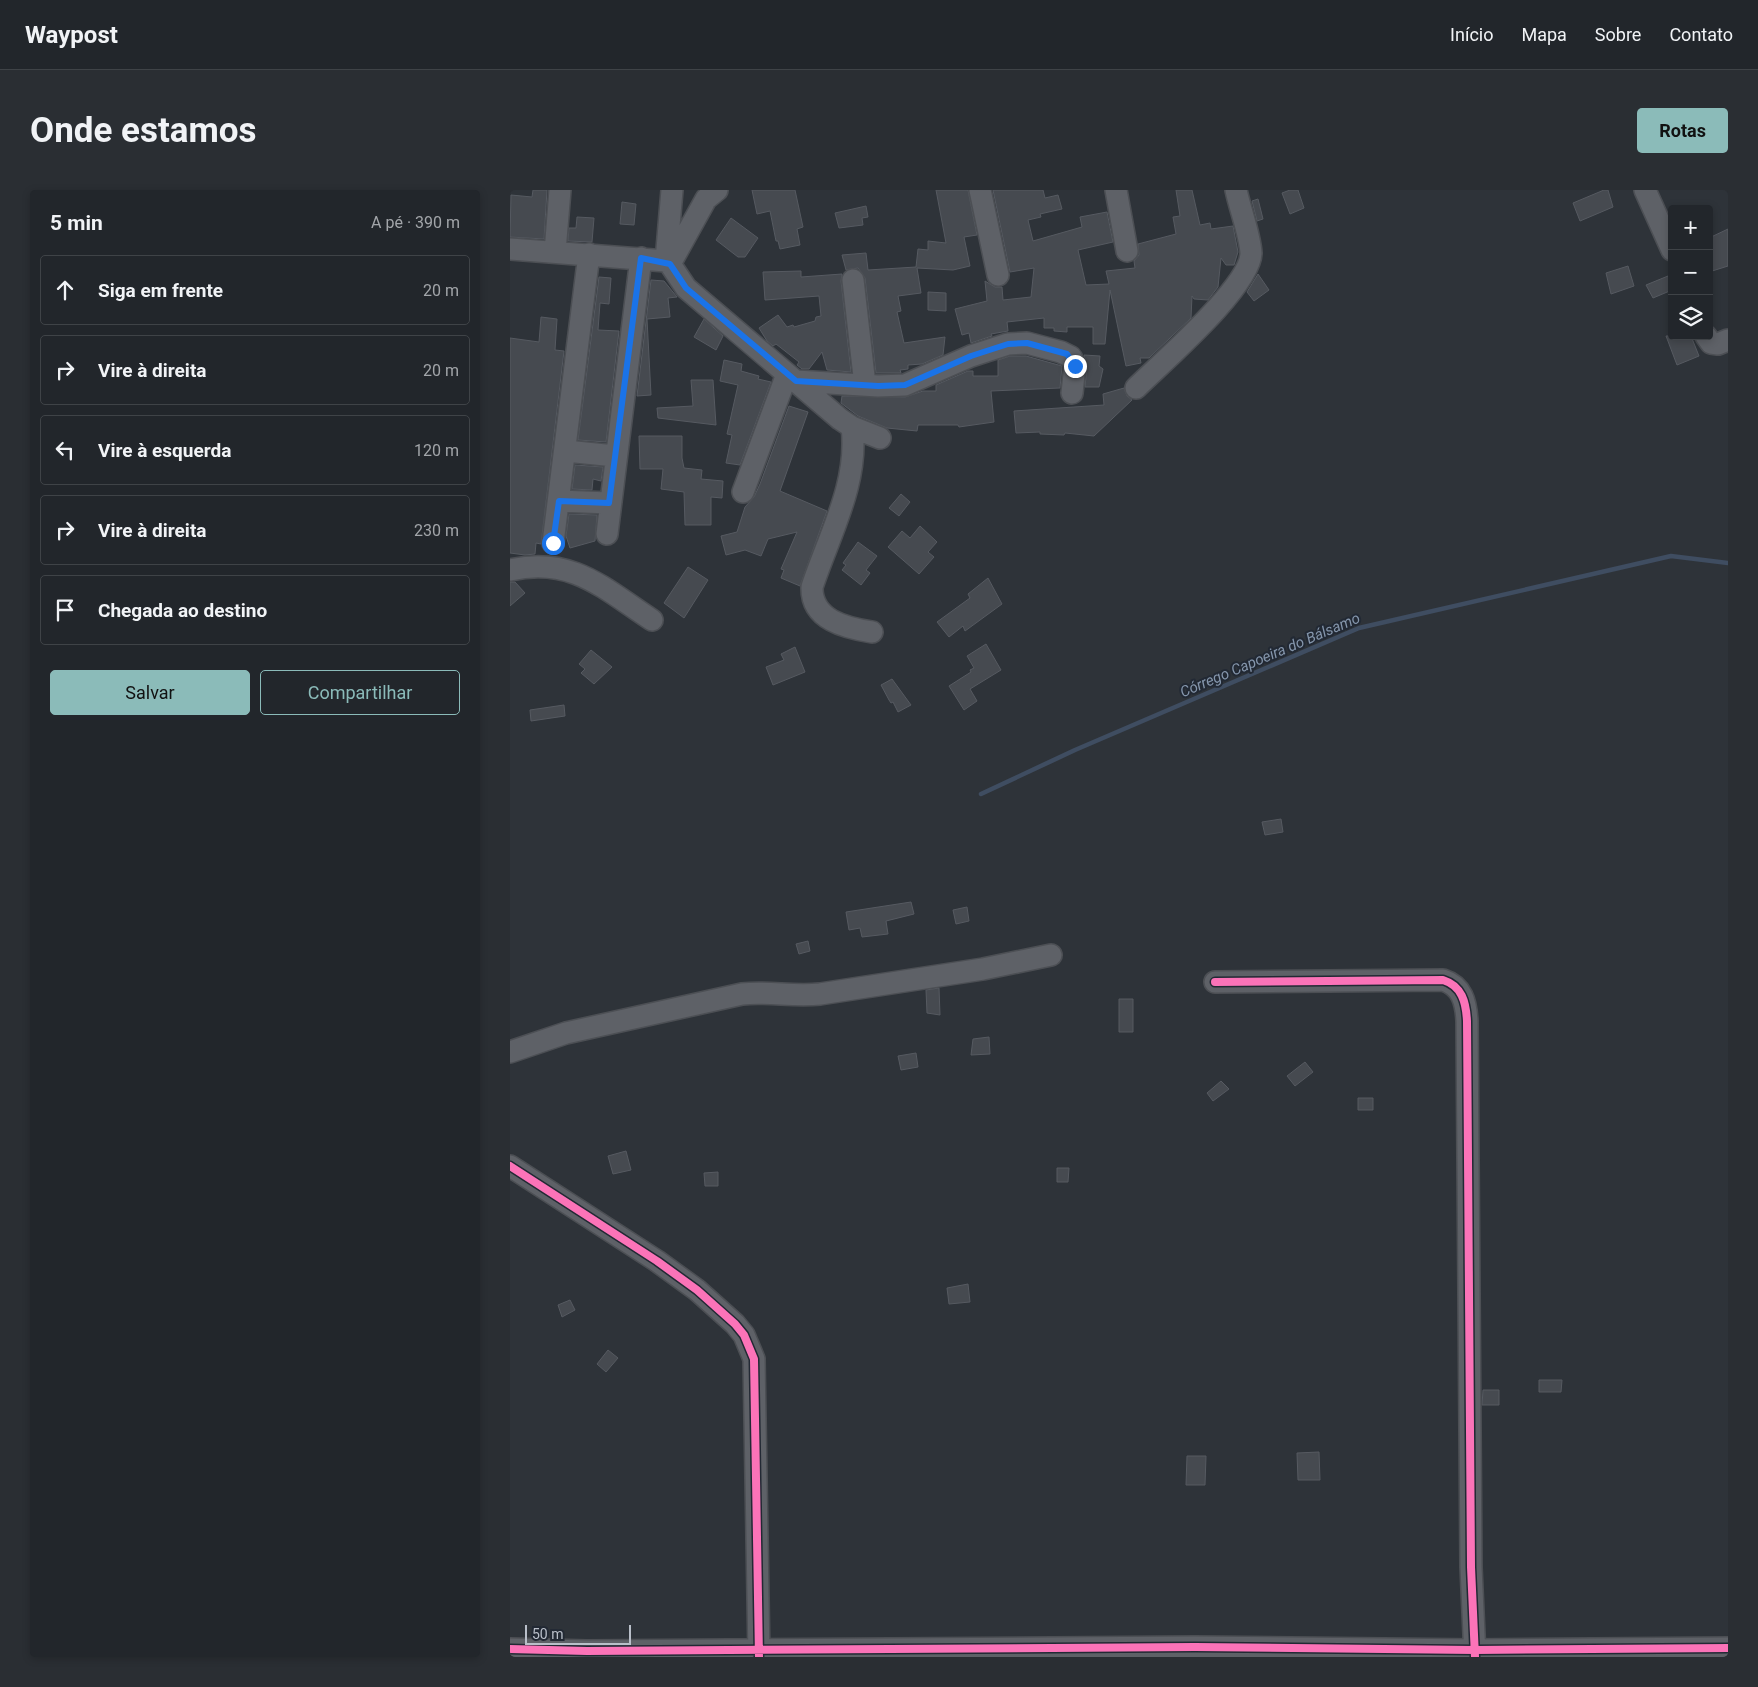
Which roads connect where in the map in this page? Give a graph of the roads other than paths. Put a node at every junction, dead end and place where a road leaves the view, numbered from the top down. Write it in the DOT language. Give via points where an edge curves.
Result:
graph roads {
  1 [pos="560,190"];
  2 [pos="672,190"];
  3 [pos="716,190"];
  4 [pos="980,190"];
  5 [pos="1116,190"];
  6 [pos="1236,190"];
  7 [pos="1645,190"];
  8 [pos="1668,241"];
  9 [pos="510,249"];
  10 [pos="1127,251"];
  11 [pos="555,252"];
  12 [pos="589,254"];
  13 [pos="641,258"];
  14 [pos="668,262"];
  15 [pos="998,275"];
  16 [pos="853,280"];
  17 [pos="1709,340"];
  18 [pos="1728,340"];
  19 [pos="792,377"];
  20 [pos="864,385"];
  21 [pos="1136,388"];
  22 [pos="1072,393"];
  23 [pos="852,427"];
  24 [pos="880,438"];
  25 [pos="566,451"];
  26 [pos="615,456"];
  27 [pos="743,492"];
  28 [pos="559,501"];
  29 [pos="609,503"];
  30 [pos="607,534"];
  31 [pos="553,543"];
  32 [pos="510,570"];
  33 [pos="652,620"];
  34 [pos="872,632"];
  35 [pos="1051,955"];
  36 [pos="1215,982"];
  37 [pos="510,1052"];
  38 [pos="510,1166"];
  39 [pos="1728,1648"];
  40 [pos="510,1649"];
  41 [pos="759,1653"];
  42 [pos="587,1654"];
  43 [pos="1475,1654"];
  1 -- 11 [label="street"];
  2 -- 14 [label="street"];
  3 -- 14 [label="street" via="706,199"];
  4 -- 15 [label="street"];
  5 -- 10 [label="street"];
  6 -- 21 [label="street" via="1251,252 1246,271 1214,312"];
  7 -- 8 [label="street"];
  9 -- 11 [label="street"];
  11 -- 12 [label="street"];
  12 -- 13 [label="street"];
  12 -- 25 [label="street"];
  13 -- 14 [label="street"];
  13 -- 26 [label="street"];
  14 -- 19 [label="street" via="686,288"];
  16 -- 20 [label="street"];
  17 -- 18 [label="street" via="1718,344"];
  19 -- 20 [label="street"];
  19 -- 23 [label="street"];
  19 -- 27 [label="street"];
  20 -- 22 [label="street" via="905,385 971,356 1008,344 1027,343 1071,357 1075,366"];
  23 -- 24 [label="street"];
  23 -- 34 [label="street" via="850,479 812,592 817,606 833,622"];
  25 -- 26 [label="street"];
  25 -- 28 [label="street"];
  26 -- 29 [label="street"];
  28 -- 29 [label="street"];
  28 -- 31 [label="street"];
  29 -- 30 [label="street"];
  32 -- 33 [label="street" via="531,565 567,569"];
  35 -- 37 [label="street" via="820,994 742,994 566,1033"];
  36 -- 43 [label="street" via="1443,980 1456,986 1464,1002 1467,1021 1471,1557"];
  38 -- 41 [label="street" via="697,1290 734,1324 750,1347 754,1358"];
  39 -- 43 [label="street"];
  40 -- 42 [label="street"];
  41 -- 42 [label="street"];
  41 -- 43 [label="street" via="1196,1647"];
}
